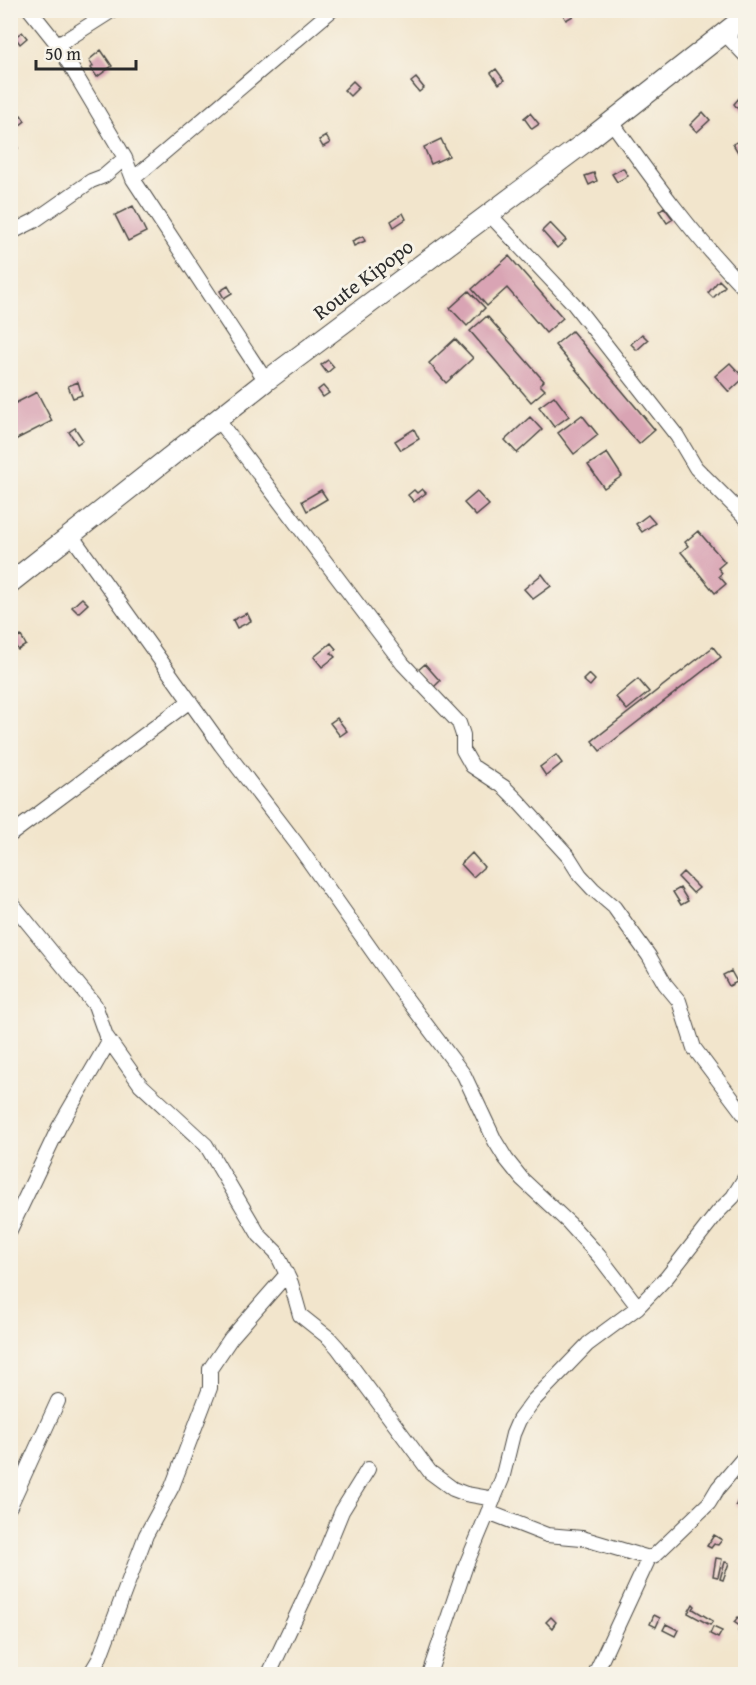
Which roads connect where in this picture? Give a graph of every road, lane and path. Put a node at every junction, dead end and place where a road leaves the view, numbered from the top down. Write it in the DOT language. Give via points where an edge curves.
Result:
graph roads {
  1 [pos="30,10"];
  2 [pos="113,10"];
  3 [pos="332,10"];
  4 [pos="746,16"];
  5 [pos="724,33"];
  6 [pos="58,45"];
  7 [pos="746,56"];
  8 [pos="611,121"];
  9 [pos="125,158"];
  10 [pos="133,179"];
  11 [pos="489,214"];
  12 [pos="10,233"];
  13 [pos="746,290"];
  14 [pos="266,381"];
  15 [pos="217,419"];
  16 [pos="746,518"];
  17 [pos="71,535"];
  18 [pos="10,583"];
  19 [pos="190,701"];
  20 [pos="10,835"];
  21 [pos="10,902"];
  22 [pos="109,1041"];
  23 [pos="746,1117"];
  24 [pos="746,1176"];
  25 [pos="10,1230"];
  26 [pos="287,1274"];
  27 [pos="638,1306"];
  28 [pos="58,1401"];
  29 [pos="746,1455"];
  30 [pos="368,1469"];
  31 [pos="491,1505"];
  32 [pos="10,1506"];
  33 [pos="649,1558"];
  34 [pos="90,1674"];
  35 [pos="269,1674"];
  36 [pos="429,1674"];
  37 [pos="595,1674"];
  1 -- 6 [label="street"];
  2 -- 6 [label="street"];
  3 -- 10 [label="street"];
  4 -- 5 [label="main road, Route Kipopo"];
  5 -- 7 [label="street"];
  5 -- 8 [label="main road, Route Kipopo"];
  6 -- 9 [label="street"];
  8 -- 11 [label="main road, Route Kipopo"];
  8 -- 13 [label="street" via="685,222"];
  9 -- 10 [label="street"];
  9 -- 12 [label="street" via="104,176"];
  10 -- 14 [label="street"];
  11 -- 14 [label="main road, Route Kipopo"];
  11 -- 16 [label="street" via="573,303 672,428 696,468"];
  14 -- 15 [label="main road, Route Kipopo"];
  15 -- 17 [label="main road, Route Kipopo"];
  15 -- 23 [label="street" via="403,664 459,723 463,750 472,766 504,787 568,856 586,882 614,907 678,1001 694,1048"];
  17 -- 18 [label="main road, Route Kipopo"];
  17 -- 19 [label="street"];
  19 -- 20 [label="street"];
  19 -- 27 [label="street" via="464,1075 506,1159 591,1247"];
  21 -- 22 [label="street" via="94,1005"];
  22 -- 25 [label="street" via="60,1126"];
  22 -- 26 [label="street" via="140,1084 206,1145"];
  24 -- 27 [label="street" via="667,1277"];
  26 -- 31 [label="street" via="300,1315 338,1348 430,1472 453,1489"];
  26 -- 34 [label="street" via="231,1338 210,1370 210,1388 172,1487 146,1535"];
  27 -- 31 [label="street" via="581,1350 533,1401 513,1434"];
  28 -- 32 [label="street"];
  29 -- 33 [label="street" via="694,1519"];
  30 -- 35 [label="street" via="342,1510"];
  31 -- 33 [label="street" via="547,1535 582,1538"];
  31 -- 36 [label="street"];
  33 -- 37 [label="street"];
}
